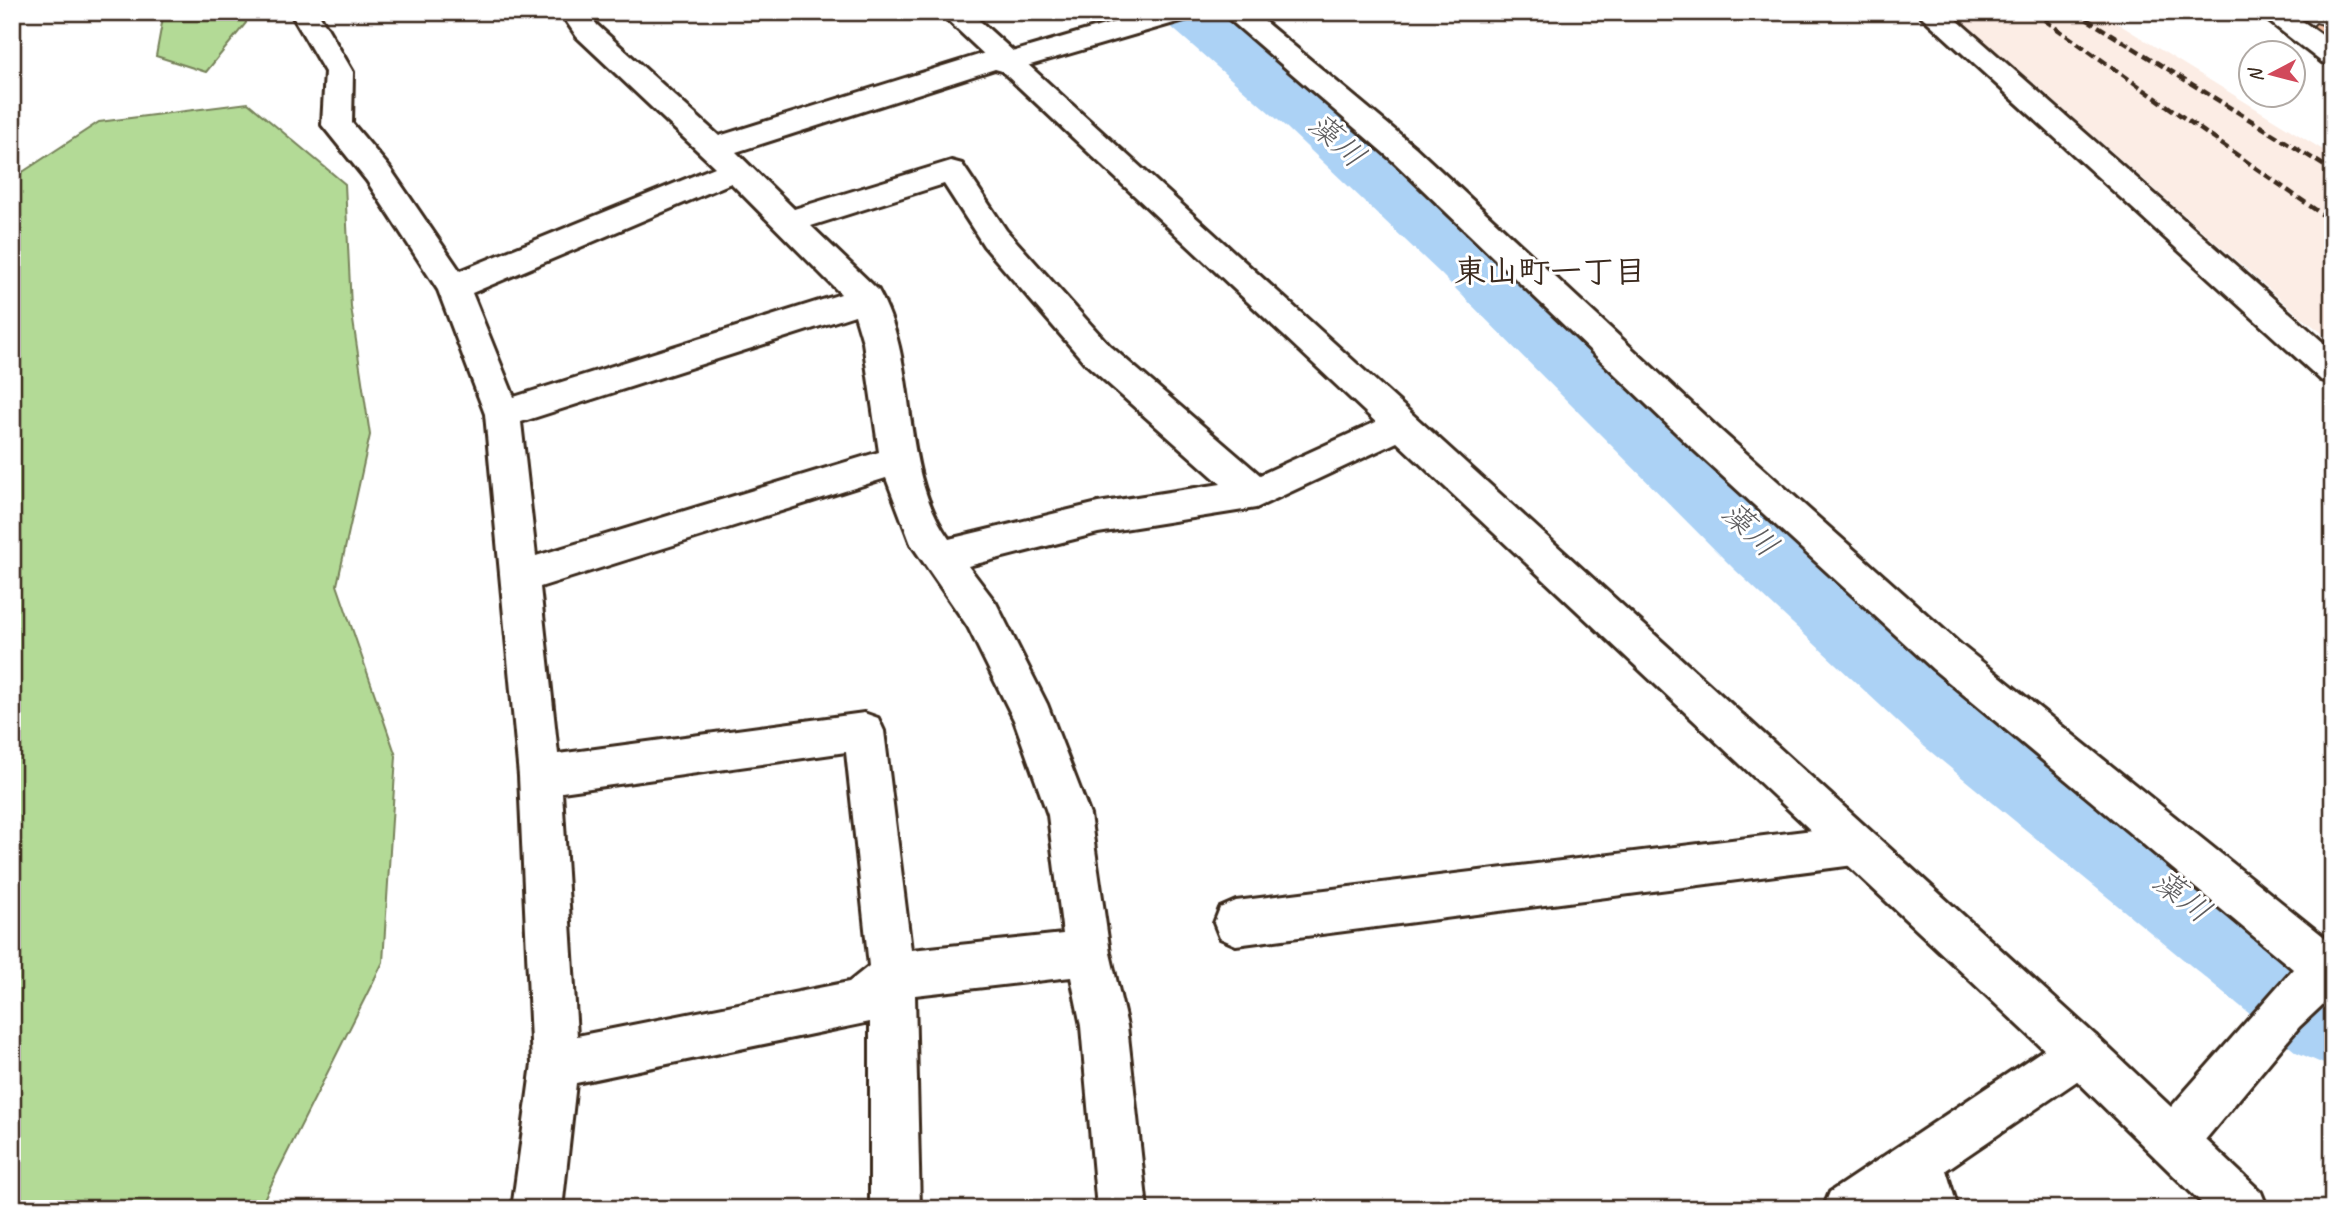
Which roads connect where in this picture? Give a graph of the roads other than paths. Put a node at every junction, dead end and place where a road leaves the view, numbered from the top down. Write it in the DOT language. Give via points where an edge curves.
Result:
graph roads {
  1 [pos="304,12"];
  2 [pos="574,12"];
  3 [pos="953,12"];
  4 [pos="1235,12"];
  5 [pos="1931,12"];
  6 [pos="2271,12"];
  7 [pos="1178,13"];
  8 [pos="2333,57"];
  9 [pos="1004,60"];
  10 [pos="724,159"];
  11 [pos="787,222"];
  12 [pos="453,287"];
  13 [pos="866,299"];
  14 [pos="2333,371"];
  15 [pos="503,414"];
  16 [pos="1400,425"];
  17 [pos="898,460"];
  18 [pos="1256,493"];
  19 [pos="940,556"];
  20 [pos="520,577"];
  21 [pos="540,776"];
  22 [pos="1854,845"];
  23 [pos="1236,923"];
  24 [pos="1088,953"];
  25 [pos="2330,967"];
  26 [pos="892,975"];
  27 [pos="2080,1052"];
  28 [pos="555,1064"];
  29 [pos="2173,1141"];
  30 [pos="1919,1160"];
  31 [pos="537,1209"];
  32 [pos="895,1209"];
  33 [pos="1122,1209"];
  34 [pos="1847,1209"];
  35 [pos="1934,1209"];
  36 [pos="2244,1209"];
  1 -- 12 [label="street" via="339,72 337,125 378,173"];
  2 -- 10 [label="street" via="587,31"];
  3 -- 9 [label="street"];
  4 -- 25 [label="street" via="1404,154 1707,440 1947,657"];
  5 -- 14 [label="street"];
  6 -- 8 [label="street"];
  7 -- 9 [label="street"];
  9 -- 10 [label="street"];
  9 -- 16 [label="street"];
  10 -- 11 [label="street"];
  10 -- 12 [label="street"];
  11 -- 13 [label="street"];
  11 -- 18 [label="street" via="951,171 995,238 1097,354"];
  12 -- 15 [label="street"];
  13 -- 15 [label="street"];
  13 -- 17 [label="street" via="880,342"];
  15 -- 20 [label="street"];
  16 -- 18 [label="street"];
  16 -- 22 [label="street"];
  17 -- 19 [label="street" via="924,533"];
  17 -- 20 [label="street"];
  18 -- 19 [label="street" via="1098,518"];
  19 -- 24 [label="street" via="982,615 1033,717 1069,815"];
  20 -- 21 [label="street"];
  21 -- 26 [label="street" via="864,731"];
  21 -- 28 [label="street"];
  22 -- 23 [label="street"];
  22 -- 27 [label="street"];
  24 -- 26 [label="street"];
  24 -- 33 [label="street" via="1104,1027"];
  25 -- 29 [label="street"];
  26 -- 28 [label="street" via="860,1003"];
  26 -- 32 [label="street"];
  27 -- 29 [label="street"];
  27 -- 30 [label="street"];
  28 -- 31 [label="street"];
  29 -- 36 [label="street"];
  30 -- 34 [label="street"];
  30 -- 35 [label="street"];
}
